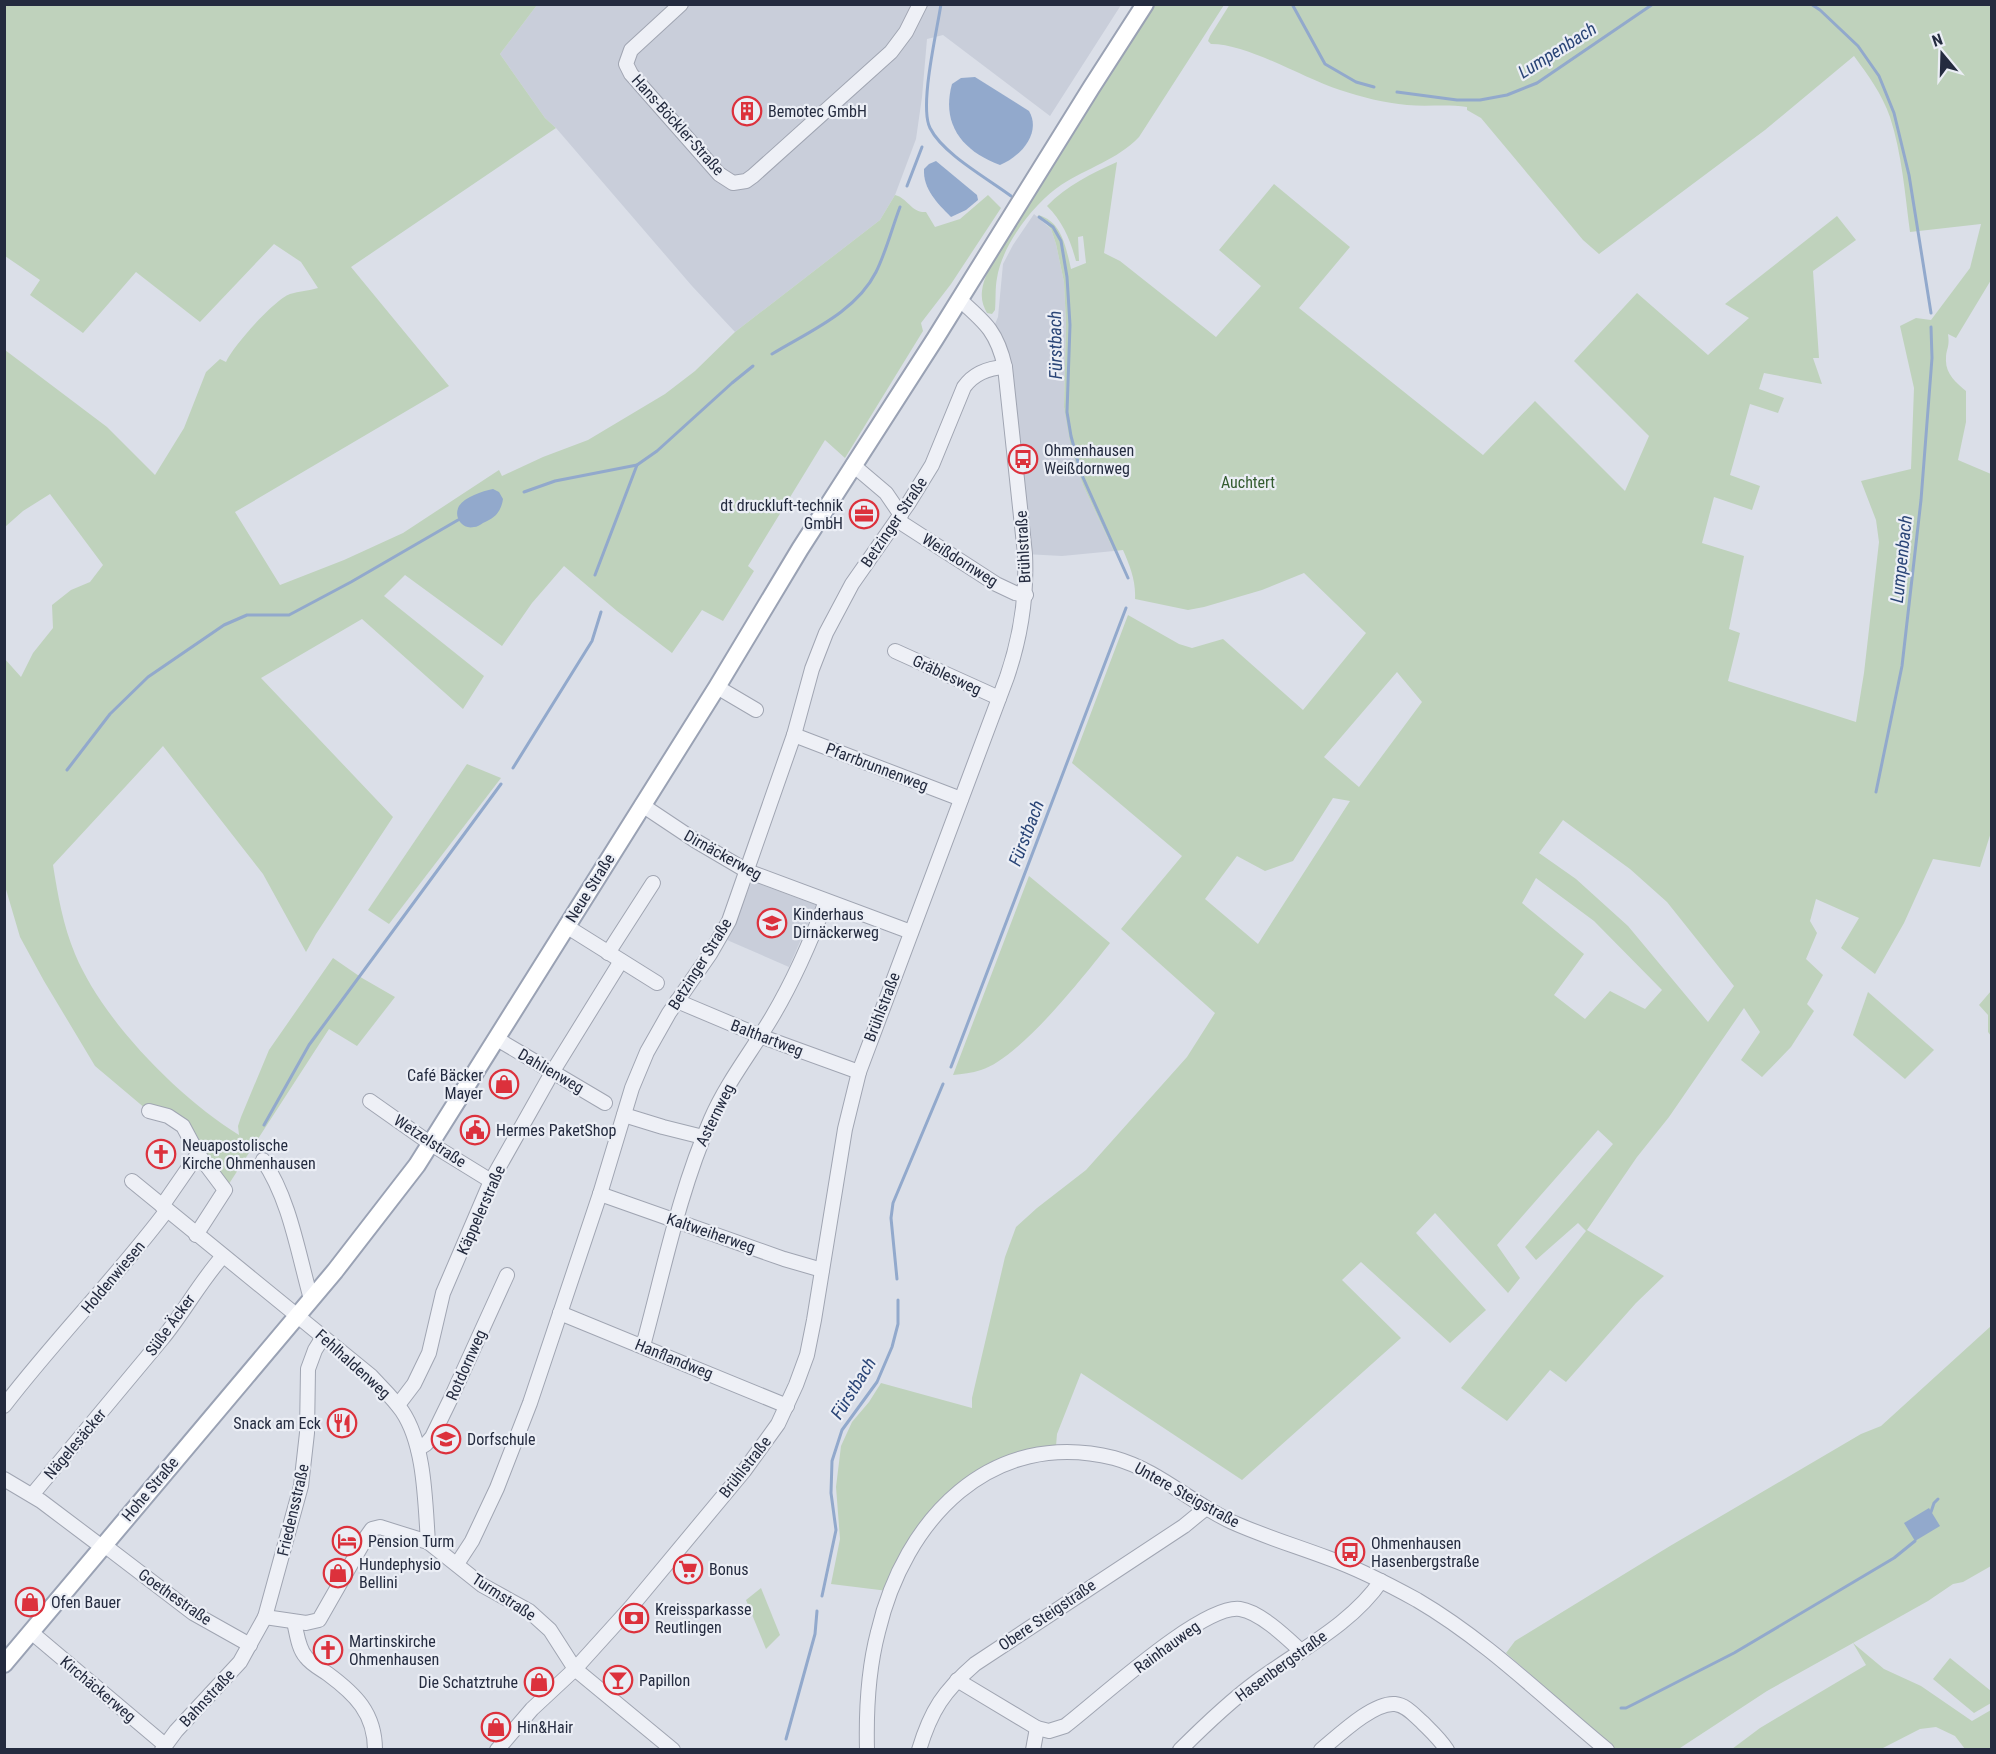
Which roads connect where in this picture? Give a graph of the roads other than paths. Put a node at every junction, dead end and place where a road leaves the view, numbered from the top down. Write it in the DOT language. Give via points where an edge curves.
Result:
graph roads {
  1 [pos="681,4"];
  2 [pos="920,4"];
  3 [pos="1145,4"];
  4 [pos="960,300"];
  5 [pos="1005,367"];
  6 [pos="853,465"];
  7 [pos="899,517"];
  8 [pos="1026,595"];
  9 [pos="895,651"];
  10 [pos="717,687"];
  11 [pos="999,698"];
  12 [pos="756,710"];
  13 [pos="794,735"];
  14 [pos="961,799"];
  15 [pos="642,805"];
  16 [pos="747,871"];
  17 [pos="653,883"];
  18 [pos="826,901"];
  19 [pos="566,926"];
  20 [pos="911,932"];
  21 [pos="608,953"];
  22 [pos="621,961"];
  23 [pos="657,982"];
  24 [pos="677,1001"];
  25 [pos="760,1036"];
  26 [pos="497,1040"];
  27 [pos="553,1071"];
  28 [pos="858,1072"];
  29 [pos="370,1101"];
  30 [pos="605,1102"];
  31 [pos="149,1111"];
  32 [pos="624,1115"];
  33 [pos="703,1137"];
  34 [pos="431,1144"];
  35 [pos="198,1154"];
  36 [pos="263,1161"];
  37 [pos="491,1181"];
  38 [pos="132,1182"];
  39 [pos="600,1194"];
  40 [pos="164,1208"];
  41 [pos="675,1221"];
  42 [pos="196,1234"];
  43 [pos="223,1256"];
  44 [pos="822,1270"];
  45 [pos="507,1275"];
  46 [pos="311,1299"];
  47 [pos="560,1313"];
  48 [pos="297,1315"];
  49 [pos="323,1337"];
  50 [pos="643,1346"];
  51 [pos="117,1394"];
  52 [pos="398,1405"];
  53 [pos="4,1406"];
  54 [pos="787,1406"];
  55 [pos="418,1449"];
  56 [pos="4,1479"];
  57 [pos="32,1495"];
  58 [pos="1206,1508"];
  59 [pos="428,1542"];
  60 [pos="103,1546"];
  61 [pos="457,1564"];
  62 [pos="1381,1581"];
  63 [pos="265,1617"];
  64 [pos="294,1622"];
  65 [pos="31,1632"];
  66 [pos="250,1645"];
  67 [pos="1300,1650"];
  68 [pos="4,1664"];
  69 [pos="576,1669"];
  70 [pos="957,1680"];
  71 [pos="1037,1728"];
  72 [pos="164,1747"];
  73 [pos="375,1749"];
  74 [pos="497,1749"];
  75 [pos="673,1749"];
  76 [pos="867,1749"];
  77 [pos="919,1749"];
  78 [pos="1033,1749"];
  79 [pos="1181,1749"];
  80 [pos="1321,1749"];
  81 [pos="1447,1749"];
  82 [pos="1608,1749"];
  1 -- 2 [label="street, Hans-Böckler-Straße" via="631,50 626,64 711,166 727,181 739,183 753,176 891,51"];
  3 -- 4 [label="main road, Neue Straße"];
  4 -- 5 [label="street, Brühlstraße" via="992,331"];
  4 -- 6 [label="main road, Neue Straße"];
  5 -- 7 [label="street, Betzinger Straße" via="978,373 964,387 932,465"];
  5 -- 8 [label="street, Brühlstraße" via="1025,545"];
  6 -- 7 [label="street, Weißdornweg" via="885,493"];
  6 -- 10 [label="main road, Neue Straße"];
  7 -- 8 [label="street, Weißdornweg" via="1002,587"];
  7 -- 13 [label="street, Betzinger Straße" via="835,615 812,669"];
  8 -- 11 [label="street, Brühlstraße" via="1018,645"];
  9 -- 11 [label="street, Gräblesweg"];
  10 -- 12 [label="street"];
  10 -- 15 [label="main road, Neue Straße"];
  11 -- 14 [label="street, Brühlstraße"];
  13 -- 14 [label="street, Pfarrbrunnenweg"];
  13 -- 16 [label="street, Betzinger Straße"];
  14 -- 20 [label="street, Brühlstraße"];
  15 -- 16 [label="street, Dirnäckerweg"];
  15 -- 19 [label="main road, Neue Straße"];
  16 -- 18 [label="street, Dirnäckerweg"];
  16 -- 24 [label="street, Betzinger Straße" via="729,921"];
  17 -- 21 [label="street"];
  18 -- 20 [label="street, Dirnäckerweg"];
  18 -- 25 [label="street, Asternweg" via="781,1001"];
  19 -- 21 [label="street"];
  19 -- 26 [label="main road, Neue Straße"];
  20 -- 28 [label="street, Brühlstraße"];
  21 -- 22 [label="street"];
  22 -- 23 [label="street"];
  22 -- 27 [label="street, Käppelerstraße"];
  24 -- 25 [label="street, Balthartweg"];
  24 -- 32 [label="street, Betzinger Straße" via="647,1052"];
  25 -- 28 [label="street, Balthartweg"];
  25 -- 33 [label="street, Asternweg" via="723,1095"];
  26 -- 27 [label="street, Dahlienweg"];
  26 -- 34 [label="main road, Neue Straße"];
  27 -- 30 [label="street, Dahlienweg"];
  27 -- 37 [label="street, Käppelerstraße"];
  28 -- 44 [label="street, Brühlstraße"];
  29 -- 34 [label="street, Wetzelstraße"];
  31 -- 35 [label="street" via="168,1116 183,1126"];
  32 -- 33 [label="street"];
  32 -- 39 [label="street, Betzinger Straße"];
  33 -- 41 [label="street, Asternweg"];
  34 -- 37 [label="street, Wetzelstraße"];
  34 -- 46 [label="main road, Neue Straße" via="407,1181"];
  35 -- 40 [label="street"];
  35 -- 42 [label="street" via="225,1190"];
  36 -- 46 [label="street" via="282,1198"];
  37 -- 52 [label="street, Käppelerstraße" via="443,1293 429,1353"];
  38 -- 40 [label="street, Fehlhaldenweg"];
  39 -- 41 [label="street, Kaltweiherweg"];
  39 -- 47 [label="street, Betzinger Straße"];
  40 -- 42 [label="street, Fehlhaldenweg"];
  40 -- 53 [label="street, Holdenwiesen" via="137,1248"];
  41 -- 44 [label="street, Kaltweiherweg"];
  41 -- 50 [label="street, Asternweg"];
  42 -- 43 [label="street, Fehlhaldenweg"];
  43 -- 48 [label="street, Fehlhaldenweg"];
  43 -- 51 [label="street, Süße Äcker"];
  44 -- 54 [label="street, Brühlstraße" via="807,1355"];
  45 -- 55 [label="street, Rotdornweg" via="432,1437"];
  46 -- 48 [label="main road, Neue Straße"];
  47 -- 50 [label="street, Hanflandweg"];
  47 -- 61 [label="street, Betzinger Straße" via="508,1464"];
  48 -- 49 [label="street, Fehlhaldenweg"];
  48 -- 60 [label="main road, Hohe Straße"];
  49 -- 52 [label="street, Fehlhaldenweg"];
  49 -- 63 [label="street, Friedensstraße" via="308,1369 306,1445 300,1486"];
  50 -- 54 [label="street, Hanflandweg"];
  51 -- 57 [label="street, Nägelesäcker"];
  52 -- 55 [label="street, Fehlhaldenweg"];
  54 -- 69 [label="street, Brühlstraße" via="744,1471"];
  55 -- 59 [label="street, Fehlhaldenweg"];
  56 -- 57 [label="street, Goethestraße"];
  57 -- 60 [label="street, Goethestraße"];
  58 -- 62 [label="street, Untere Steigstraße" via="1252,1531"];
  58 -- 70 [label="street, Obere Steigstraße"];
  58 -- 76 [label="street, Untere Steigstraße" via="1138,1466 1074,1452 1013,1461 967,1484 929,1521 910,1549 891,1591 874,1651 866,1715"];
  59 -- 61 [label="street, Turmstraße"];
  59 -- 64 [label="street, Turmstraße" via="380,1527 372,1529 319,1620"];
  60 -- 65 [label="main road, Hohe Straße"];
  60 -- 66 [label="street, Goethestraße" via="193,1613"];
  61 -- 69 [label="street, Turmstraße" via="541,1621"];
  62 -- 67 [label="street, Hasenbergstraße" via="1348,1617"];
  62 -- 82 [label="street, Untere Steigstraße" via="1419,1601 1477,1641"];
  63 -- 64 [label="street"];
  63 -- 66 [label="street, Friedensstraße"];
  64 -- 73 [label="street" via="306,1657 362,1704"];
  65 -- 68 [label="main road, Hohe Straße"];
  65 -- 72 [label="street, Kirchäckerweg"];
  66 -- 72 [label="street, Bahnstraße" via="232,1672"];
  67 -- 71 [label="street, Rainhauweg" via="1258,1617 1230,1609 1176,1638 1065,1726 1049,1731"];
  67 -- 79 [label="street, Hasenbergstraße" via="1241,1694"];
  69 -- 74 [label="street, Brühlstraße" via="532,1709"];
  69 -- 75 [label="street, Turmstraße"];
  70 -- 71 [label="street"];
  70 -- 77 [label="street, Obere Steigstraße" via="931,1713"];
  71 -- 78 [label="street"];
  80 -- 81 [label="street" via="1369,1713 1395,1704 1410,1710"];
}
